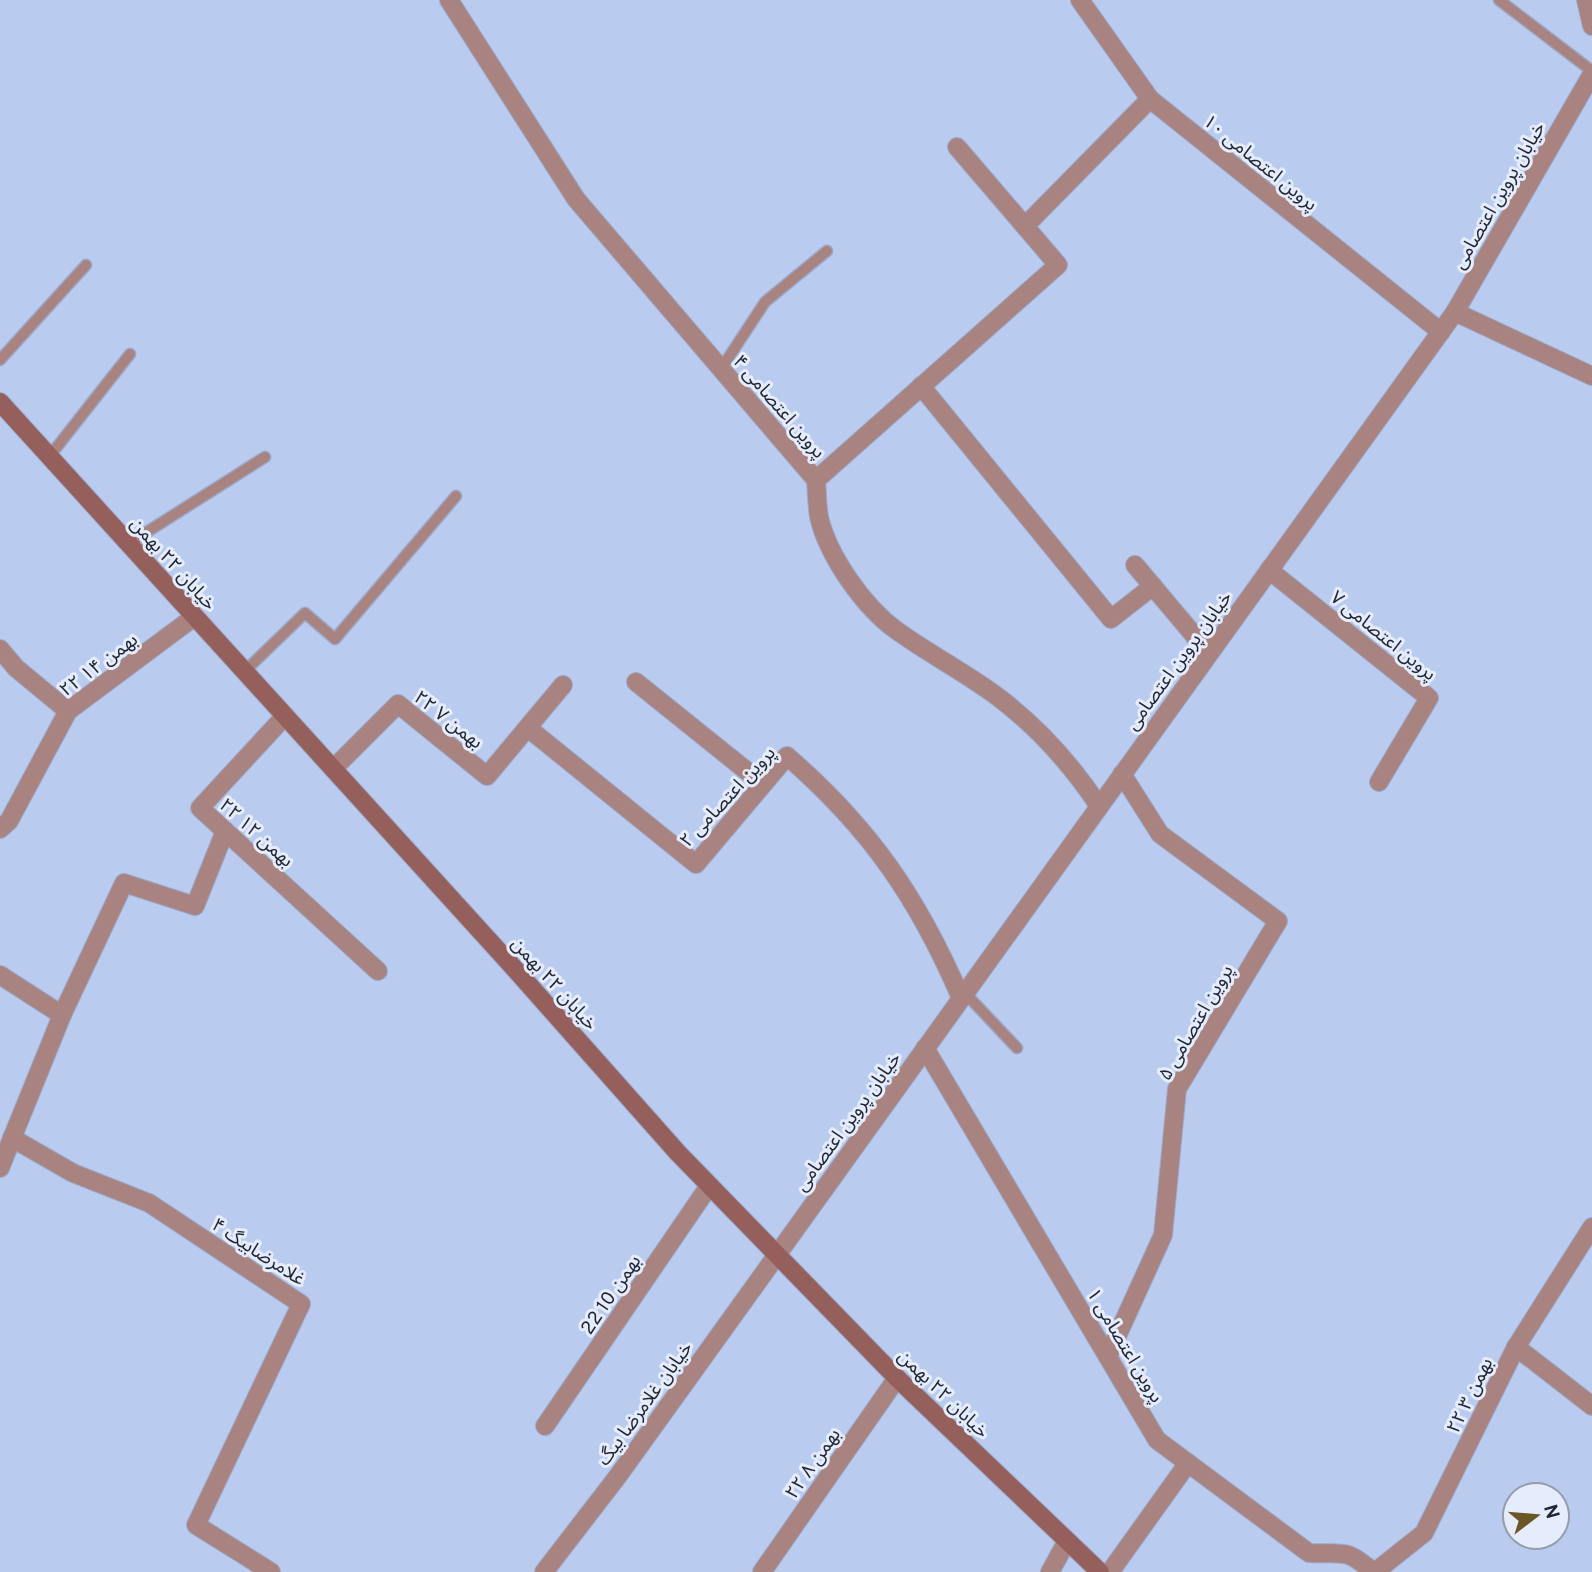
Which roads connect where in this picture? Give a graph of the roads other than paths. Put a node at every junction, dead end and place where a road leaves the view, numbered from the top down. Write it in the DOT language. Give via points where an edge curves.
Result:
graph roads {
  1 [pos="449,0"];
  2 [pos="1080,0"];
  3 [pos="1499,0"];
  4 [pos="1586,0"];
  5 [pos="1592,26"];
  6 [pos="1592,73"];
  7 [pos="1150,99"];
  8 [pos="957,147"];
  9 [pos="1025,226"];
  10 [pos="827,251"];
  11 [pos="86,265"];
  12 [pos="1455,312"];
  13 [pos="1441,332"];
  14 [pos="130,354"];
  15 [pos="0,360"];
  16 [pos="721,369"];
  17 [pos="1592,376"];
  18 [pos="922,386"];
  19 [pos="0,402"];
  20 [pos="49,457"];
  21 [pos="265,457"];
  22 [pos="816,480"];
  23 [pos="456,496"];
  24 [pos="128,544"];
  25 [pos="1135,565"];
  26 [pos="1269,570"];
  27 [pos="1153,586"];
  28 [pos="194,617"];
  29 [pos="0,649"];
  30 [pos="1209,653"];
  31 [pos="244,671"];
  32 [pos="636,682"];
  33 [pos="563,685"];
  34 [pos="68,711"];
  35 [pos="285,716"];
  36 [pos="528,728"];
  37 [pos="333,769"];
  38 [pos="1122,774"];
  39 [pos="1379,782"];
  40 [pos="763,784"];
  41 [pos="1099,806"];
  42 [pos="0,829"];
  43 [pos="225,831"];
  44 [pos="378,971"];
  45 [pos="0,975"];
  46 [pos="963,996"];
  47 [pos="62,1015"];
  48 [pos="925,1048"];
  49 [pos="1017,1048"];
  50 [pos="12,1138"];
  51 [pos="0,1168"];
  52 [pos="709,1186"];
  53 [pos="1592,1227"];
  54 [pos="776,1256"];
  55 [pos="1517,1346"];
  56 [pos="1108,1356"];
  57 [pos="897,1378"];
  58 [pos="1592,1406"];
  59 [pos="545,1426"];
  60 [pos="1188,1463"];
  61 [pos="1067,1541"];
  62 [pos="271,1572"];
  63 [pos="544,1572"];
  64 [pos="762,1572"];
  65 [pos="1050,1572"];
  66 [pos="1100,1572"];
  67 [pos="1110,1572"];
  68 [pos="1374,1572"];
  1 -- 16 [label="street, پروین اعتصامی ۴" via="576,199"];
  2 -- 7 [label="street, پروین اعتصامی ۱۰"];
  3 -- 6 [label="lane"];
  4 -- 5 [label="street"];
  6 -- 12 [label="street, خیابان پروین اعتصامی"];
  7 -- 9 [label="street"];
  7 -- 13 [label="street, پروین اعتصامی ۱۰"];
  8 -- 9 [label="street"];
  9 -- 18 [label="street" via="1058,265"];
  10 -- 16 [label="lane" via="765,302"];
  11 -- 15 [label="lane"];
  12 -- 13 [label="street, خیابان پروین اعتصامی"];
  12 -- 17 [label="street"];
  13 -- 26 [label="street, خیابان پروین اعتصامی"];
  14 -- 20 [label="lane"];
  16 -- 22 [label="street, پروین اعتصامی ۴"];
  18 -- 22 [label="street"];
  18 -- 27 [label="street" via="1111,620"];
  19 -- 20 [label="main road, خیابان ۲۲ بهمن"];
  20 -- 24 [label="main road, خیابان ۲۲ بهمن"];
  21 -- 24 [label="lane"];
  22 -- 41 [label="street, پروین اعتصامی ۴" via="820,518 837,559 862,597 893,628 997,696 1041,733"];
  23 -- 31 [label="lane" via="335,639 305,613"];
  24 -- 28 [label="main road, خیابان ۲۲ بهمن"];
  25 -- 27 [label="street"];
  26 -- 30 [label="street, خیابان پروین اعتصامی"];
  26 -- 39 [label="street, پروین اعتصامی ۷" via="1429,698"];
  27 -- 30 [label="street"];
  28 -- 31 [label="main road, خیابان ۲۲ بهمن"];
  28 -- 34 [label="street, ۲۲ بهمن ۱۴"];
  29 -- 34 [label="street"];
  30 -- 38 [label="street, خیابان پروین اعتصامی"];
  31 -- 35 [label="main road, خیابان ۲۲ بهمن"];
  32 -- 40 [label="street"];
  33 -- 36 [label="street, ۲۲ بهمن ۷"];
  34 -- 42 [label="street, ۲۲ بهمن ۱۴" via="9,821"];
  35 -- 37 [label="main road, خیابان ۲۲ بهمن"];
  35 -- 43 [label="street, ۲۲ بهمن ۱۲" via="200,808"];
  36 -- 37 [label="street, ۲۲ بهمن ۷" via="487,776 398,704"];
  36 -- 40 [label="street, پروین اعتصامی ۲" via="696,864"];
  37 -- 52 [label="main road, خیابان ۲۲ بهمن"];
  38 -- 41 [label="street, خیابان پروین اعتصامی"];
  38 -- 56 [label="street, پروین اعتصامی ۵" via="1160,834 1278,921 1177,1089 1163,1235"];
  40 -- 46 [label="street, پروین اعتصامی ۲" via="787,756 855,820 916,905"];
  41 -- 46 [label="street, خیابان پروین اعتصامی"];
  43 -- 44 [label="street, ۲۲ بهمن ۱۲"];
  43 -- 47 [label="street" via="195,906 124,883"];
  45 -- 47 [label="street"];
  46 -- 48 [label="street, خیابان پروین اعتصامی"];
  46 -- 49 [label="lane"];
  47 -- 50 [label="street"];
  48 -- 54 [label="street, خیابان پروین اعتصامی"];
  48 -- 56 [label="street, پروین اعتصامی ۱"];
  50 -- 51 [label="street"];
  50 -- 62 [label="street, غلامرضابیگ ۴" via="73,1173 149,1203 301,1304 196,1525"];
  52 -- 54 [label="main road, خیابان ۲۲ بهمن"];
  52 -- 59 [label="street, 22 بهمن 10"];
  53 -- 55 [label="street, ۲۲ بهمن ۳"];
  54 -- 57 [label="main road, خیابان ۲۲ بهمن"];
  54 -- 63 [label="street, خیابان غلامرضا بیگ"];
  55 -- 58 [label="street"];
  55 -- 68 [label="street, ۲۲ بهمن ۳" via="1424,1533"];
  56 -- 60 [label="street, پروین اعتصامی ۱" via="1157,1440"];
  57 -- 61 [label="main road, خیابان ۲۲ بهمن"];
  57 -- 64 [label="street, ۲۲ بهمن ۸"];
  60 -- 67 [label="street"];
  60 -- 68 [label="street, پروین اعتصامی ۱" via="1309,1553 1342,1552"];
  61 -- 65 [label="street"];
  61 -- 66 [label="main road, خیابان ۲۲ بهمن"];
}
